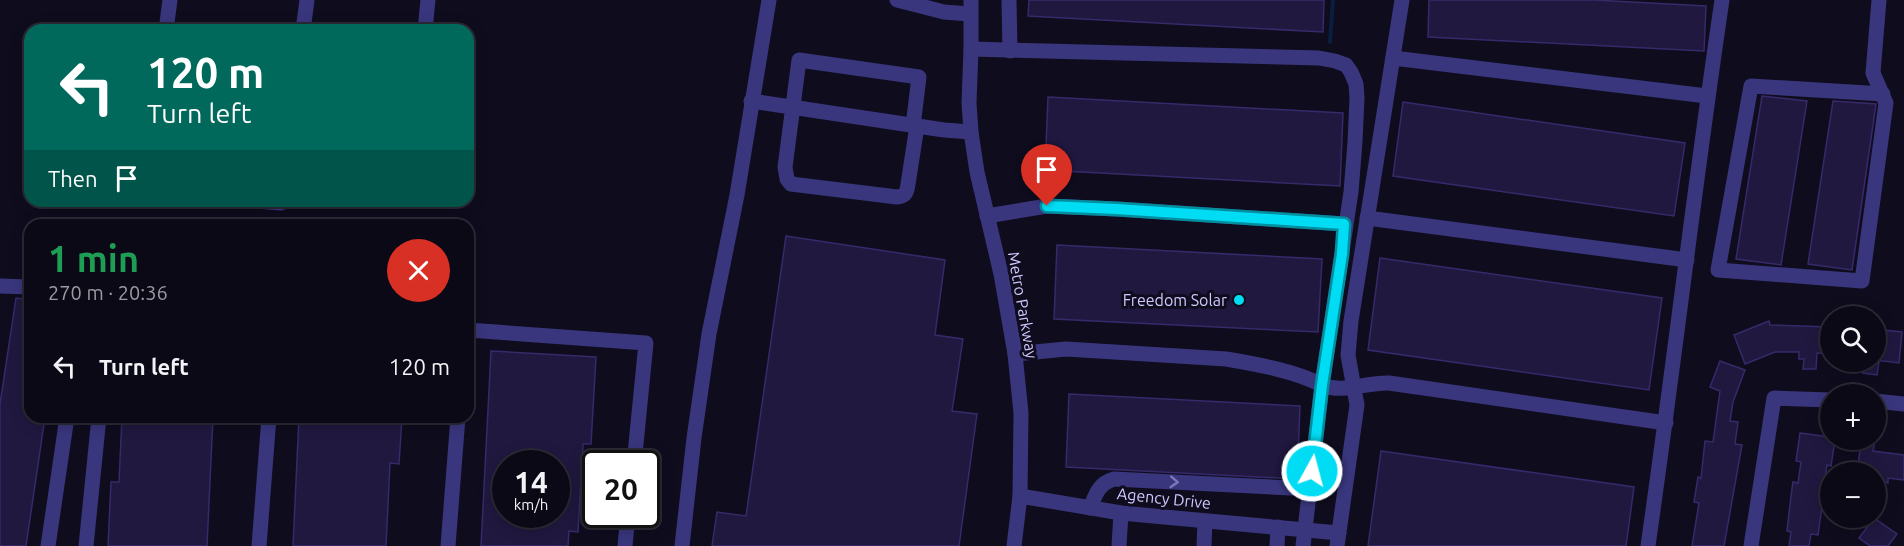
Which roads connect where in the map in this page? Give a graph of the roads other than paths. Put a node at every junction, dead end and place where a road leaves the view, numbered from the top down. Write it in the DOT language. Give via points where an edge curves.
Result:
graph roads {
  1 [pos="170,0"];
  2 [pos="307,0"];
  3 [pos="428,0"];
  4 [pos="769,0"];
  5 [pos="897,0"];
  6 [pos="1010,0"];
  7 [pos="1402,0"];
  8 [pos="1722,0"];
  9 [pos="1879,0"];
  10 [pos="970,7"];
  11 [pos="167,24"];
  12 [pos="304,24"];
  13 [pos="426,24"];
  14 [pos="971,50"];
  15 [pos="1010,51"];
  16 [pos="1393,58"];
  17 [pos="1883,94"];
  18 [pos="1707,96"];
  19 [pos="751,100"];
  20 [pos="793,107"];
  21 [pos="915,126"];
  22 [pos="971,132"];
  23 [pos="987,216"];
  24 [pos="1367,218"];
  25 [pos="1344,224"];
  26 [pos="1687,260"];
  27 [pos="0,285"];
  28 [pos="24,287"];
  29 [pos="474,330"];
  30 [pos="1015,354"];
  31 [pos="1322,385"];
  32 [pos="1354,388"];
  33 [pos="1820,400"];
  34 [pos="1886,402"];
  35 [pos="1904,404"];
  36 [pos="66,423"];
  37 [pos="98,423"];
  38 [pos="269,423"];
  39 [pos="458,423"];
  40 [pos="1666,423"];
  41 [pos="635,450"];
  42 [pos="1310,489"];
  43 [pos="1020,496"];
  44 [pos="1090,508"];
  45 [pos="1121,513"];
  46 [pos="1205,520"];
  47 [pos="1278,527"];
  48 [pos="627,528"];
  49 [pos="1305,530"];
  50 [pos="1338,539"];
  51 [pos="48,546"];
  52 [pos="87,546"];
  53 [pos="259,546"];
  54 [pos="448,546"];
  55 [pos="625,546"];
  56 [pos="682,546"];
  57 [pos="1014,546"];
  58 [pos="1119,546"];
  59 [pos="1204,546"];
  60 [pos="1277,546"];
  61 [pos="1303,546"];
  62 [pos="1648,546"];
  63 [pos="1751,546"];
  1 -- 11 [label="street"];
  2 -- 12 [label="street"];
  3 -- 13 [label="street"];
  4 -- 19 [label="street"];
  5 -- 10 [label="street" via="944,12"];
  6 -- 15 [label="street"];
  7 -- 16 [label="street"];
  8 -- 18 [label="street"];
  9 -- 17 [label="street" via="1873,73"];
  10 -- 14 [label="street, Metro Parkway"];
  14 -- 15 [label="street"];
  14 -- 22 [label="street, Metro Parkway"];
  15 -- 25 [label="street" via="1319,58 1346,65 1356,84 1357,98 1352,182"];
  16 -- 18 [label="street"];
  16 -- 24 [label="street"];
  17 -- 17 [label="street" via="1886,102 1862,281 1718,270 1751,86"];
  18 -- 26 [label="street"];
  19 -- 20 [label="street"];
  19 -- 56 [label="street" via="737,195 709,334"];
  20 -- 21 [label="street"];
  20 -- 21 [label="street" via="799,60 919,77"];
  20 -- 21 [label="street" via="785,167 791,184 903,196"];
  21 -- 22 [label="street"];
  22 -- 23 [label="street, Metro Parkway"];
  23 -- 25 [label="street" via="1047,206"];
  23 -- 30 [label="street, Metro Parkway"];
  24 -- 26 [label="street"];
  24 -- 32 [label="street" via="1348,355"];
  25 -- 31 [label="street"];
  26 -- 40 [label="street"];
  27 -- 28 [label="street"];
  29 -- 41 [label="street" via="646,344"];
  30 -- 31 [label="street" via="1066,349 1226,359"];
  30 -- 43 [label="street, Metro Parkway"];
  31 -- 32 [label="street" via="1331,389"];
  31 -- 42 [label="street"];
  32 -- 40 [label="street" via="1389,383"];
  32 -- 50 [label="street" via="1357,405"];
  33 -- 63 [label="street" via="1774,398"];
  34 -- 35 [label="street"];
  36 -- 51 [label="street"];
  37 -- 52 [label="street"];
  38 -- 53 [label="street"];
  39 -- 54 [label="street"];
  40 -- 62 [label="street"];
  44 -- 42 [label="street, one-way" via="1104,482 1114,479"];
  42 -- 49 [label="street"];
  43 -- 44 [label="street, Agency Drive"];
  43 -- 57 [label="street, Metro Parkway"];
  44 -- 45 [label="street, Agency Drive"];
  45 -- 46 [label="street, Agency Drive"];
  45 -- 58 [label="street"];
  46 -- 47 [label="street, Agency Drive"];
  46 -- 59 [label="street"];
  47 -- 49 [label="street, Agency Drive"];
  47 -- 60 [label="street"];
  48 -- 55 [label="street"];
  49 -- 50 [label="street, Agency Drive"];
  49 -- 61 [label="street"];
}
